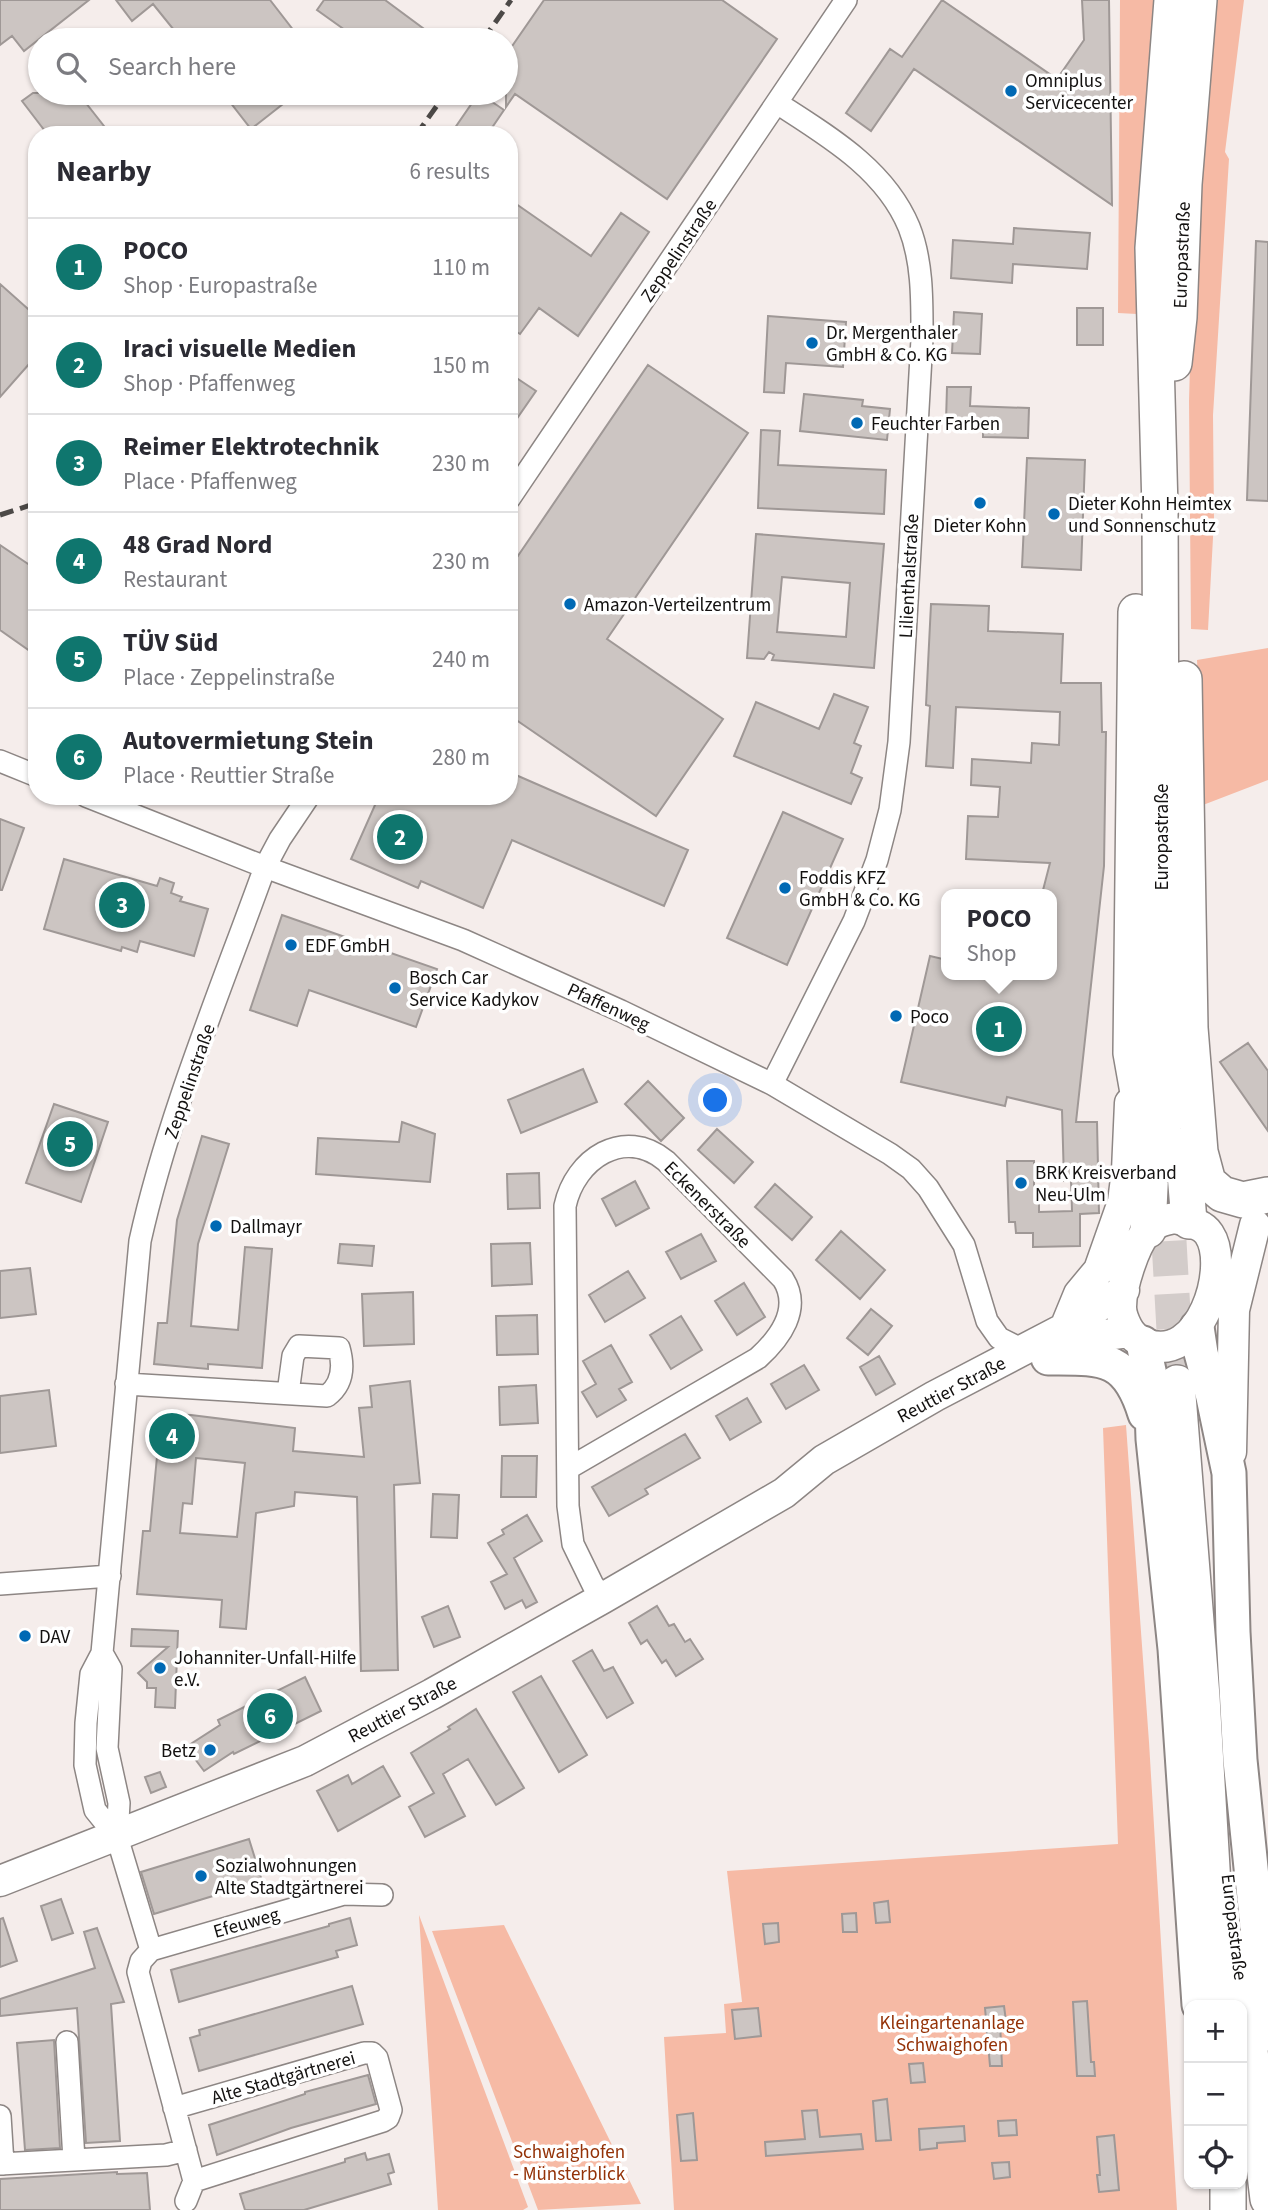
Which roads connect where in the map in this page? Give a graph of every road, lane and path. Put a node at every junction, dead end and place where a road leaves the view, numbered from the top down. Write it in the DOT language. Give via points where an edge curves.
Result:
graph roads {
  1 [pos="846,0"];
  2 [pos="1172,0"];
  3 [pos="1199,0"];
  4 [pos="777,103"];
  5 [pos="1153,248"];
  6 [pos="1179,317"];
  7 [pos="518,486"];
  8 [pos="1160,509"];
  9 [pos="0,761"];
  10 [pos="28,772"];
  11 [pos="109,805"];
  12 [pos="303,805"];
  13 [pos="265,867"];
  14 [pos="1131,1054"];
  15 [pos="772,1084"];
  16 [pos="1194,1087"];
  17 [pos="1164,1165"];
  18 [pos="1264,1208"];
  19 [pos="1199,1227"];
  20 [pos="1148,1230"];
  21 [pos="1215,1265"];
  22 [pos="1124,1290"];
  23 [pos="1197,1327"];
  24 [pos="1065,1328"];
  25 [pos="1136,1338"];
  26 [pos="1036,1354"];
  27 [pos="1177,1383"];
  28 [pos="126,1384"];
  29 [pos="288,1393"];
  30 [pos="1153,1439"];
  31 [pos="569,1468"];
  32 [pos="1229,1473"];
  33 [pos="110,1576"];
  34 [pos="0,1584"];
  35 [pos="603,1598"];
  36 [pos="1202,1697"];
  37 [pos="117,1837"];
  38 [pos="0,1881"];
  39 [pos="382,1895"];
  40 [pos="151,1950"];
  41 [pos="1199,2000"];
  42 [pos="1220,2000"];
  43 [pos="1268,2034"];
  44 [pos="67,2042"];
  45 [pos="174,2108"];
  46 [pos="0,2116"];
  47 [pos="186,2150"];
  48 [pos="74,2160"];
  49 [pos="1,2164"];
  50 [pos="194,2181"];
  51 [pos="1216,2189"];
  52 [pos="1228,2189"];
  53 [pos="1268,2199"];
  54 [pos="186,2201"];
  55 [pos="1218,2210"];
  56 [pos="1228,2210"];
  1 -- 4 [label="street, Zeppelinstraße"];
  2 -- 5 [label="highway, Europastraße"];
  3 -- 6 [label="highway, Europastraße"];
  4 -- 7 [label="street, Zeppelinstraße"];
  4 -- 15 [label="street, Lilienthalstraße" via="862,164 897,204 910,229 918,262 922,339 902,692 890,810 853,921"];
  5 -- 8 [label="highway, Europastraße"];
  5 -- 14 [label="highway" via="1140,442"];
  6 -- 8 [label="highway, Europastraße"];
  6 -- 16 [label="highway"];
  8 -- 17 [label="highway, Europastraße"];
  9 -- 10 [label="street"];
  11 -- 13 [label="street, Pfaffenweg"];
  12 -- 13 [label="street, Zeppelinstraße"];
  13 -- 15 [label="street, Pfaffenweg" via="463,940"];
  13 -- 28 [label="street, Zeppelinstraße" via="148,1204"];
  14 -- 20 [label="highway" via="1151,1167"];
  14 -- 24 [label="main road" via="1123,1202 1099,1270 1079,1294"];
  15 -- 26 [label="street, Pfaffenweg" via="911,1169 964,1245 987,1321 999,1338"];
  16 -- 18 [label="highway" via="1200,1152 1208,1182 1228,1197"];
  16 -- 19 [label="highway" via="1184,1161"];
  18 -- 19 [label="main road" via="1225,1233"];
  18 -- 21 [label="main road"];
  18 -- 32 [label="main road" via="1234,1310"];
  19 -- 20 [label="main road" via="1175,1218"];
  19 -- 21 [label="main road" via="1214,1250"];
  20 -- 22 [label="main road" via="1139,1243"];
  21 -- 23 [label="main road" via="1209,1299"];
  22 -- 24 [label="main road, Reuttier Straße"];
  22 -- 25 [label="main road" via="1123,1319"];
  23 -- 25 [label="main road, Reuttier Straße" via="1185,1340 1169,1347 1155,1347"];
  23 -- 32 [label="main road"];
  24 -- 26 [label="main road, Reuttier Straße"];
  25 -- 26 [label="main road, Reuttier Straße" via="1105,1335"];
  25 -- 30 [label="main road" via="1150,1380"];
  26 -- 30 [label="main road" via="1096,1359 1119,1368 1135,1386"];
  26 -- 35 [label="main road, Reuttier Straße" via="823,1482 783,1493"];
  27 -- 36 [label="highway, Europastraße"];
  28 -- 29 [label="street"];
  28 -- 33 [label="street, Zeppelinstraße"];
  30 -- 41 [label="main road" via="1175,1649"];
  31 -- 31 [label="street, Eckenerstraße" via="568,1192 580,1171 604,1153 620,1147 647,1150 666,1161 783,1279 790,1298 788,1318 780,1335 758,1357"];
  31 -- 35 [label="street, Eckenerstraße" via="573,1544"];
  32 -- 43 [label="main road" via="1240,1760"];
  33 -- 34 [label="street"];
  33 -- 37 [label="street, Zeppelinstraße" via="102,1653 91,1674 85,1765 95,1810"];
  35 -- 37 [label="main road, Reuttier Straße" via="305,1761"];
  36 -- 42 [label="highway, Europastraße"];
  36 -- 53 [label="highway, Europastraße"];
  37 -- 38 [label="main road, Reuttier Straße"];
  37 -- 40 [label="street"];
  39 -- 40 [label="street, Efeuweg" via="344,1894"];
  40 -- 45 [label="street" via="138,1972"];
  44 -- 48 [label="street"];
  45 -- 47 [label="street"];
  45 -- 50 [label="street, Alte Stadtgärtnerei" via="364,2053 377,2058 391,2110 388,2118"];
  46 -- 49 [label="street"];
  47 -- 48 [label="street"];
  47 -- 50 [label="street"];
  48 -- 49 [label="street"];
  50 -- 54 [label="street"];
  51 -- 55 [label="main road"];
  52 -- 56 [label="highway"];
}
